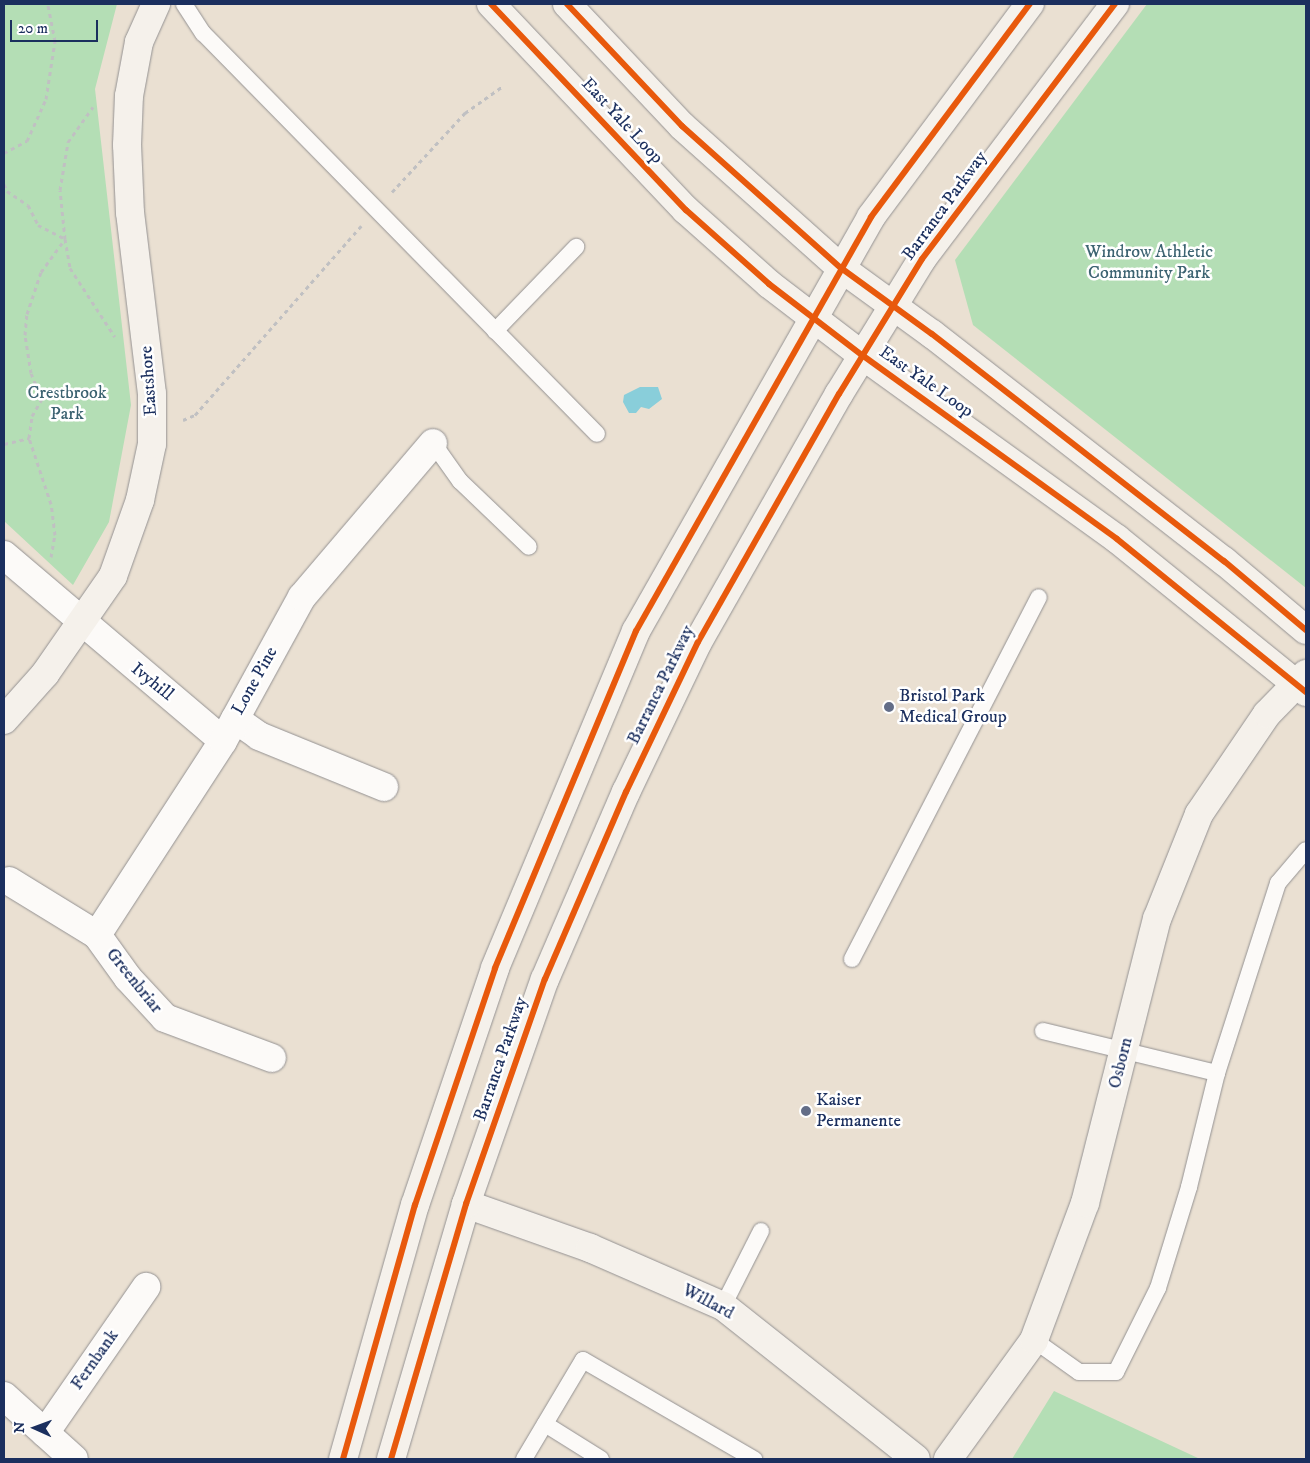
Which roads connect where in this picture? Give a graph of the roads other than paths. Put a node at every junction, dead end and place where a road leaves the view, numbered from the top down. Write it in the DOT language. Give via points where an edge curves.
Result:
graph roads {
  1 [pos="156,4"];
  2 [pos="184,4"];
  3 [pos="491,4"];
  4 [pos="567,4"];
  5 [pos="1030,4"];
  6 [pos="1115,4"];
  7 [pos="576,246"];
  8 [pos="841,268"];
  9 [pos="893,307"];
  10 [pos="813,316"];
  11 [pos="495,330"];
  12 [pos="862,356"];
  13 [pos="597,434"];
  14 [pos="434,443"];
  15 [pos="529,547"];
  16 [pos="4,555"];
  17 [pos="1039,597"];
  18 [pos="80,623"];
  19 [pos="1306,630"];
  20 [pos="1303,683"];
  21 [pos="4,720"];
  22 [pos="229,730"];
  23 [pos="384,787"];
  24 [pos="1306,850"];
  25 [pos="9,881"];
  26 [pos="97,935"];
  27 [pos="852,959"];
  28 [pos="1044,1031"];
  29 [pos="1124,1052"];
  30 [pos="272,1058"];
  31 [pos="1217,1073"];
  32 [pos="466,1204"];
  33 [pos="761,1231"];
  34 [pos="146,1287"];
  35 [pos="723,1306"];
  36 [pos="1034,1340"];
  37 [pos="4,1396"];
  38 [pos="544,1424"];
  39 [pos="45,1433"];
  40 [pos="74,1459"];
  41 [pos="343,1459"];
  42 [pos="392,1459"];
  43 [pos="524,1459"];
  44 [pos="601,1459"];
  45 [pos="754,1459"];
  46 [pos="916,1459"];
  47 [pos="948,1459"];
  1 -- 18 [label="main road, Eastshore" via="140,42 129,96 127,145 130,213 152,394 152,444 140,500 113,576"];
  2 -- 11 [label="lane" via="202,33"];
  3 -- 10 [label="main road, East Yale Loop" via="686,210 769,284"];
  4 -- 8 [label="main road" via="682,126"];
  5 -- 8 [label="main road, Barranca Parkway" via="871,216"];
  6 -- 9 [label="main road, Barranca Parkway" via="922,260"];
  7 -- 11 [label="lane"];
  8 -- 9 [label="main road"];
  8 -- 10 [label="main road, Barranca Parkway"];
  9 -- 12 [label="main road, Barranca Parkway"];
  9 -- 19 [label="main road" via="1224,561"];
  10 -- 12 [label="main road, East Yale Loop"];
  10 -- 41 [label="main road, Barranca Parkway" via="636,631 495,968 415,1205"];
  11 -- 13 [label="lane"];
  12 -- 20 [label="main road, East Yale Loop" via="1117,539"];
  12 -- 32 [label="main road, Barranca Parkway" via="736,570 626,792 545,979"];
  14 -- 15 [label="lane" via="460,481"];
  14 -- 22 [label="street, Lone Pine" via="302,597"];
  16 -- 18 [label="street, Ivyhill"];
  17 -- 27 [label="lane"];
  18 -- 21 [label="main road, Eastshore" via="46,674"];
  18 -- 22 [label="street, Ivyhill"];
  20 -- 29 [label="main road, Osborn" via="1267,714 1199,814 1157,919"];
  22 -- 23 [label="street, Ivyhill" via="259,736"];
  22 -- 26 [label="street, Lone Pine"];
  24 -- 31 [label="lane" via="1278,883"];
  25 -- 26 [label="street, Greenbriar"];
  26 -- 30 [label="street, Greenbriar" via="128,978 165,1018"];
  28 -- 29 [label="lane"];
  29 -- 31 [label="lane"];
  29 -- 36 [label="main road, Osborn" via="1085,1203"];
  31 -- 36 [label="lane" via="1189,1187 1158,1288 1116,1372 1079,1372"];
  32 -- 35 [label="main road, Willard" via="590,1248"];
  32 -- 42 [label="main road, Barranca Parkway"];
  33 -- 35 [label="lane"];
  34 -- 39 [label="street, Fernbank"];
  35 -- 46 [label="main road, Willard"];
  36 -- 47 [label="main road, Osborn"];
  37 -- 39 [label="street"];
  38 -- 43 [label="lane"];
  38 -- 44 [label="lane"];
  38 -- 45 [label="lane" via="582,1360"];
  39 -- 40 [label="street"];
}
